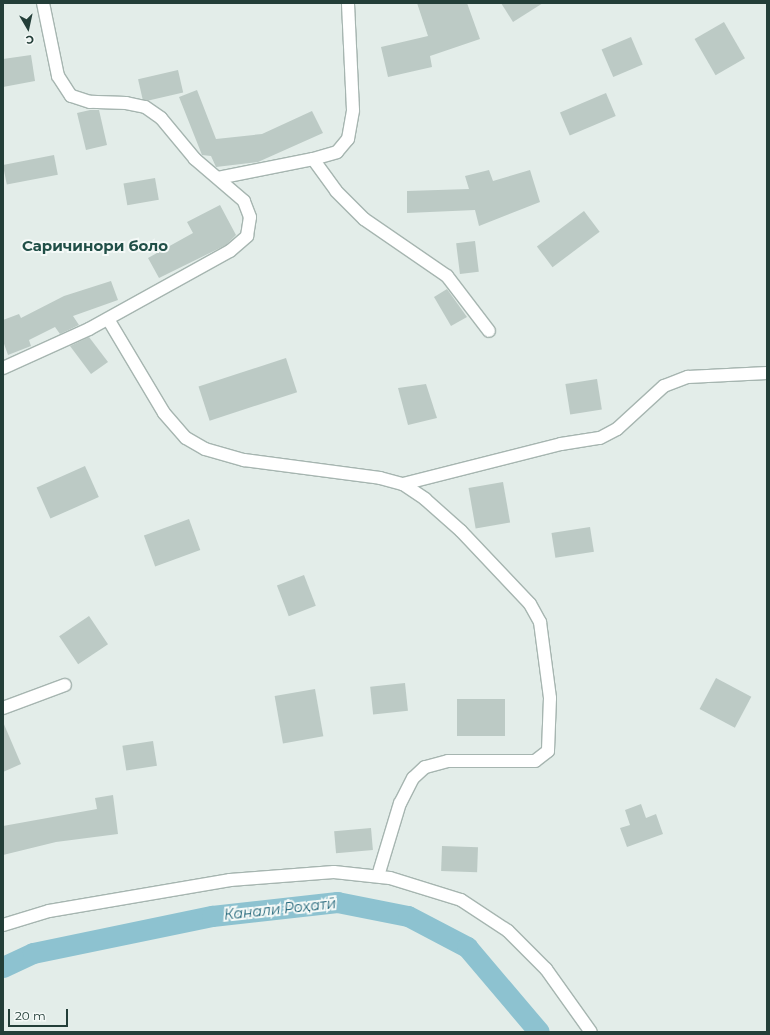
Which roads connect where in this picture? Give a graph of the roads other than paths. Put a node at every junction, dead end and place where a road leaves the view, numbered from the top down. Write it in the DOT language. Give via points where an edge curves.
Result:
graph roads {
  1 [pos="43,3"];
  2 [pos="348,3"];
  3 [pos="313,159"];
  4 [pos="218,178"];
  5 [pos="108,318"];
  6 [pos="490,331"];
  7 [pos="3,368"];
  8 [pos="767,373"];
  9 [pos="404,484"];
  10 [pos="65,685"];
  11 [pos="3,708"];
  12 [pos="378,876"];
  13 [pos="3,925"];
  14 [pos="591,1032"];
  1 -- 4 [label="street" via="58,76 71,96 90,102 126,103 145,107 161,118 195,159"];
  2 -- 3 [label="street" via="353,110 348,139 337,152"];
  3 -- 4 [label="street"];
  3 -- 6 [label="street" via="336,191 364,219 447,276"];
  4 -- 5 [label="street" via="244,201 250,217 247,236 230,251"];
  5 -- 7 [label="street"];
  5 -- 9 [label="street" via="164,413 186,438 205,449 244,460 380,478"];
  8 -- 9 [label="street" via="688,376 664,386 617,429 600,438 561,444"];
  9 -- 12 [label="street" via="461,531 530,604 540,622 550,698 548,751 535,761 448,761 425,767 413,778 400,803"];
  10 -- 11 [label="street"];
  12 -- 13 [label="street" via="334,872 230,880 49,911"];
  12 -- 14 [label="street" via="461,900 508,931 546,969"];
}
